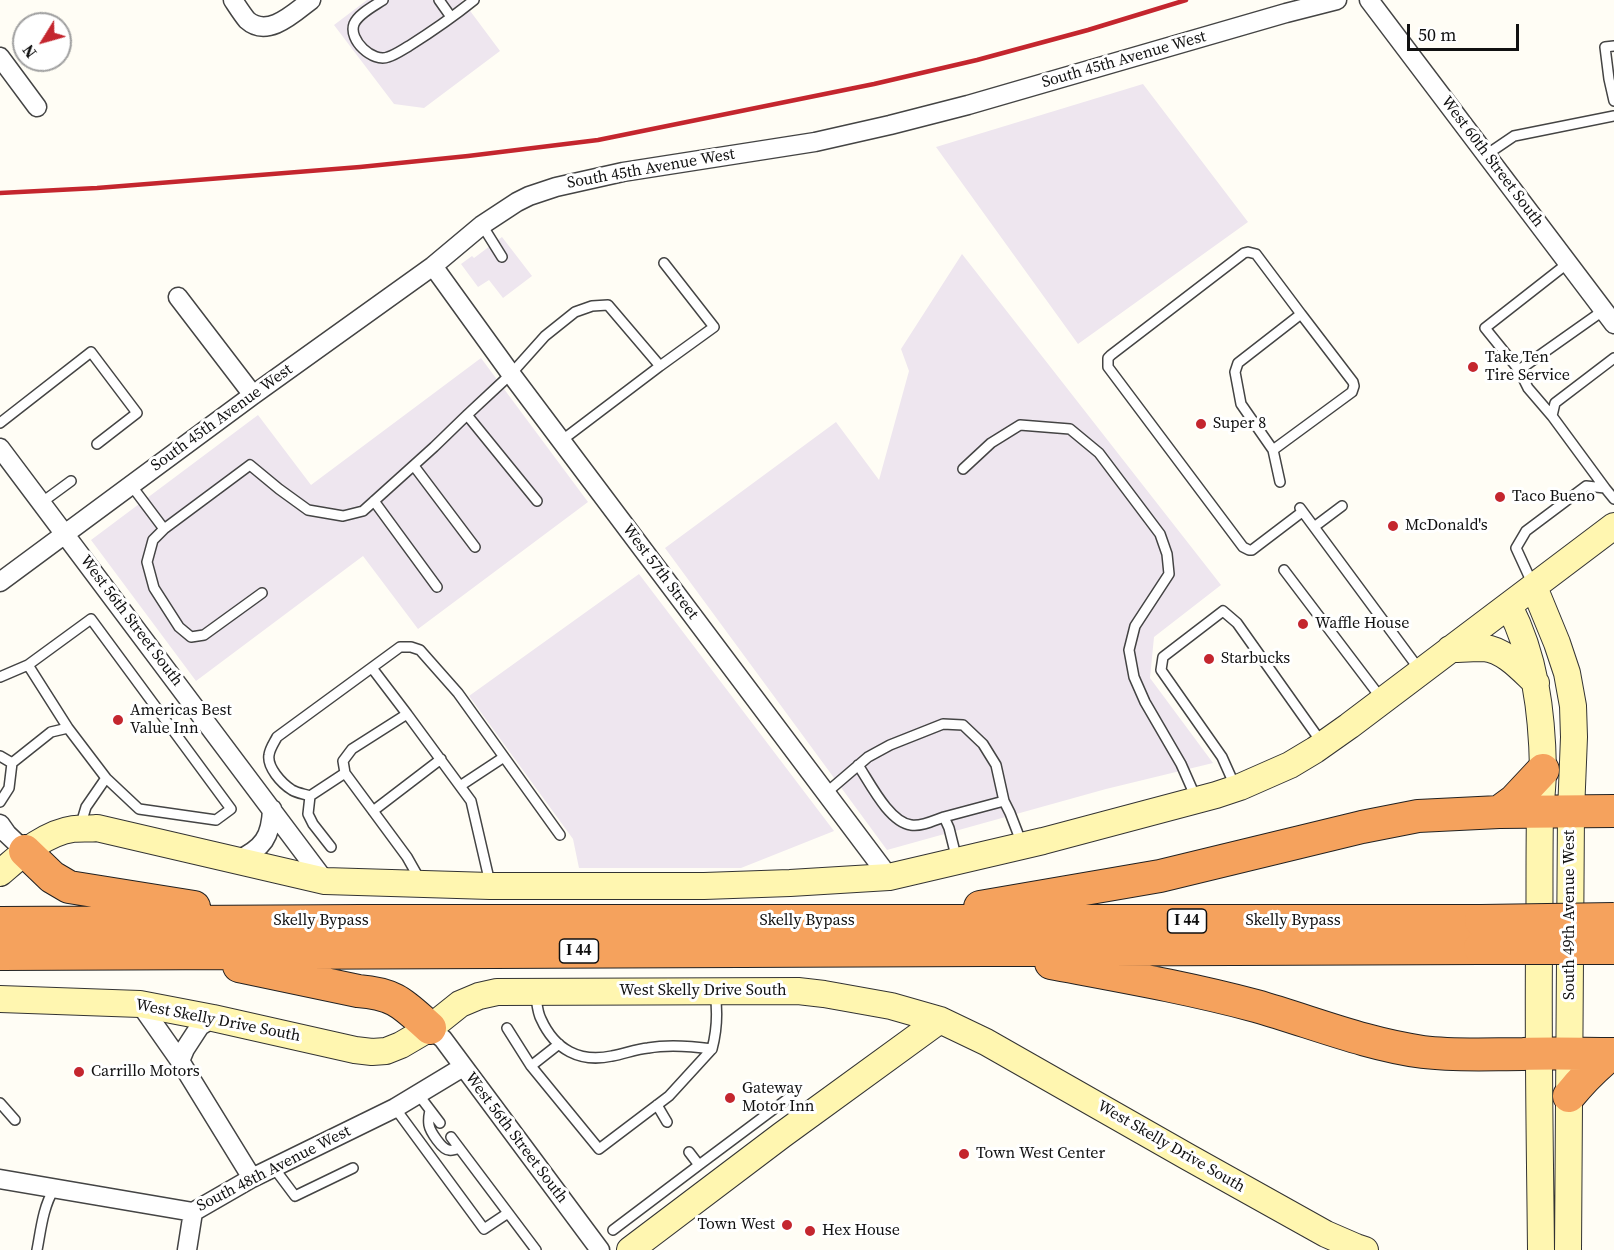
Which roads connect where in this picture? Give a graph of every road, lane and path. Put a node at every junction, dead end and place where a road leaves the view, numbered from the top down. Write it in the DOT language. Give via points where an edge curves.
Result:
graph roads {
  1 [pos="233,0"];
  2 [pos="311,0"];
  3 [pos="382,0"];
  4 [pos="439,0"];
  5 [pos="474,0"];
  6 [pos="1337,0"];
  7 [pos="1369,0"];
  8 [pos="451,17"];
  9 [pos="1614,46"];
  10 [pos="0,57"];
  11 [pos="1614,101"];
  12 [pos="37,107"];
  13 [pos="1614,116"];
  14 [pos="1486,155"];
  15 [pos="482,225"];
  16 [pos="502,256"];
  17 [pos="664,263"];
  18 [pos="1568,263"];
  19 [pos="433,266"];
  20 [pos="178,297"];
  21 [pos="1301,314"];
  22 [pos="1609,317"];
  23 [pos="1614,358"];
  24 [pos="660,366"];
  25 [pos="1519,370"];
  26 [pos="511,374"];
  27 [pos="253,395"];
  28 [pos="466,415"];
  29 [pos="1552,416"];
  30 [pos="0,423"];
  31 [pos="561,441"];
  32 [pos="97,444"];
  33 [pos="0,448"];
  34 [pos="1274,450"];
  35 [pos="414,466"];
  36 [pos="963,469"];
  37 [pos="71,480"];
  38 [pos="1280,482"];
  39 [pos="131,485"];
  40 [pos="1605,488"];
  41 [pos="1614,499"];
  42 [pos="374,501"];
  43 [pos="537,501"];
  44 [pos="41,503"];
  45 [pos="1342,506"];
  46 [pos="1314,527"];
  47 [pos="1613,528"];
  48 [pos="164,529"];
  49 [pos="65,533"];
  50 [pos="475,547"];
  51 [pos="1284,570"];
  52 [pos="0,582"];
  53 [pos="437,586"];
  54 [pos="1534,587"];
  55 [pos="262,593"];
  56 [pos="1509,606"];
  57 [pos="1450,649"];
  58 [pos="28,665"];
  59 [pos="372,668"];
  60 [pos="1421,671"];
  61 [pos="0,677"];
  62 [pos="1536,683"];
  63 [pos="1383,700"];
  64 [pos="407,714"];
  65 [pos="68,728"];
  66 [pos="1323,745"];
  67 [pos="0,756"];
  68 [pos="504,757"];
  69 [pos="441,759"];
  70 [pos="12,763"];
  71 [pos="858,765"];
  72 [pos="1543,770"];
  73 [pos="345,773"];
  74 [pos="106,778"];
  75 [pos="460,786"];
  76 [pos="1236,788"];
  77 [pos="826,794"];
  78 [pos="310,796"];
  79 [pos="1197,800"];
  80 [pos="1004,801"];
  81 [pos="0,802"];
  82 [pos="272,809"];
  83 [pos="373,811"];
  84 [pos="1614,811"];
  85 [pos="1499,812"];
  86 [pos="1556,812"];
  87 [pos="944,817"];
  88 [pos="0,824"];
  89 [pos="79,829"];
  90 [pos="560,835"];
  91 [pos="1033,844"];
  92 [pos="331,847"];
  93 [pos="26,851"];
  94 [pos="238,860"];
  95 [pos="958,862"];
  96 [pos="0,873"];
  97 [pos="889,877"];
  98 [pos="325,881"];
  99 [pos="423,885"];
  100 [pos="490,886"];
  101 [pos="1614,919"];
  102 [pos="287,921"];
  103 [pos="894,922"];
  104 [pos="0,923"];
  105 [pos="1480,934"];
  106 [pos="1614,948"];
  107 [pos="979,950"];
  108 [pos="180,953"];
  109 [pos="0,954"];
  110 [pos="535,991"];
  111 [pos="714,991"];
  112 [pos="0,999"];
  113 [pos="140,1004"];
  114 [pos="213,1017"];
  115 [pos="940,1020"];
  116 [pos="430,1028"];
  117 [pos="507,1028"];
  118 [pos="560,1044"];
  119 [pos="712,1049"];
  120 [pos="1569,1053"];
  121 [pos="1539,1054"];
  122 [pos="1613,1054"];
  123 [pos="180,1061"];
  124 [pos="531,1066"];
  125 [pos="463,1067"];
  126 [pos="418,1095"];
  127 [pos="1569,1096"];
  128 [pos="790,1097"];
  129 [pos="0,1103"];
  130 [pos="657,1105"];
  131 [pos="395,1108"];
  132 [pos="430,1110"];
  133 [pos="15,1120"];
  134 [pos="667,1122"];
  135 [pos="440,1123"];
  136 [pos="451,1137"];
  137 [pos="437,1140"];
  138 [pos="459,1148"];
  139 [pos="425,1149"];
  140 [pos="689,1152"];
  141 [pos="699,1165"];
  142 [pos="274,1168"];
  143 [pos="353,1168"];
  144 [pos="252,1178"];
  145 [pos="0,1179"];
  146 [pos="54,1189"];
  147 [pos="194,1212"];
  148 [pos="508,1213"];
  149 [pos="613,1230"];
  150 [pos="37,1250"];
  151 [pos="187,1250"];
  152 [pos="536,1250"];
  153 [pos="600,1250"];
  154 [pos="630,1250"];
  155 [pos="1365,1250"];
  156 [pos="1541,1250"];
  157 [pos="1568,1250"];
  1 -- 2 [label="street" via="248,20 264,27 285,20"];
  3 -- 8 [label="lane" via="353,26 354,36 376,59 387,58"];
  4 -- 8 [label="lane"];
  5 -- 8 [label="lane"];
  6 -- 15 [label="street, South 45th Avenue West" via="890,125 815,142 623,172 556,187 517,202"];
  7 -- 14 [label="street, West 60th Street South"];
  9 -- 11 [label="lane" via="1605,47"];
  10 -- 12 [label="street"];
  13 -- 14 [label="lane" via="1514,136"];
  14 -- 18 [label="street, West 60th Street South"];
  15 -- 16 [label="lane"];
  15 -- 19 [label="street, South 45th Avenue West"];
  17 -- 24 [label="lane" via="714,327"];
  18 -- 22 [label="street, West 60th Street South"];
  18 -- 25 [label="lane" via="1485,328"];
  19 -- 26 [label="street, West 57th Street"];
  19 -- 27 [label="street, South 45th Avenue West"];
  20 -- 27 [label="street"];
  21 -- 34 [label="lane" via="1238,363 1235,372 1241,404"];
  21 -- 34 [label="lane" via="1354,386 1352,392"];
  21 -- 46 [label="lane" via="1256,254 1248,252 1111,355 1107,362 1243,547 1252,550 1301,510"];
  22 -- 25 [label="lane"];
  23 -- 29 [label="lane" via="1555,403"];
  24 -- 26 [label="lane" via="608,305 575,312 545,336"];
  24 -- 31 [label="lane"];
  25 -- 29 [label="lane" via="1528,388"];
  26 -- 28 [label="lane"];
  26 -- 31 [label="street, West 57th Street"];
  27 -- 39 [label="street, South 45th Avenue West"];
  28 -- 35 [label="lane"];
  28 -- 43 [label="lane"];
  29 -- 40 [label="lane"];
  30 -- 32 [label="lane" via="91,352 136,413"];
  31 -- 77 [label="street, West 57th Street"];
  33 -- 44 [label="street, West 56th Street South"];
  34 -- 38 [label="lane"];
  35 -- 42 [label="lane"];
  35 -- 50 [label="lane"];
  36 -- 79 [label="lane" via="991,443 1020,425 1070,429 1098,453 1160,534 1169,574 1135,626 1129,650 1134,677 1145,702"];
  37 -- 44 [label="lane"];
  39 -- 48 [label="lane"];
  39 -- 49 [label="street, South 45th Avenue West"];
  40 -- 41 [label="lane"];
  40 -- 54 [label="lane" via="1586,486 1526,531 1516,548"];
  42 -- 48 [label="lane" via="363,511 342,516 308,510 250,465"];
  42 -- 53 [label="lane"];
  44 -- 49 [label="street, West 56th Street South"];
  45 -- 46 [label="lane"];
  46 -- 60 [label="lane"];
  47 -- 54 [label="street"];
  48 -- 55 [label="lane" via="153,540 147,562 154,588 179,627 191,637 204,635"];
  49 -- 52 [label="street, South 45th Avenue West"];
  49 -- 82 [label="street, West 56th Street South"];
  51 -- 63 [label="lane"];
  54 -- 56 [label="street"];
  54 -- 86 [label="street, South 49th Avenue West" via="1561,653 1573,706 1574,736"];
  56 -- 57 [label="street"];
  56 -- 62 [label="street, South 49th Avenue West" via="1520,626"];
  57 -- 60 [label="street"];
  57 -- 62 [label="street" via="1487,648 1504,655"];
  58 -- 61 [label="lane"];
  58 -- 65 [label="lane"];
  58 -- 74 [label="lane" via="91,619 231,809 216,820 139,809"];
  59 -- 64 [label="lane"];
  59 -- 68 [label="lane" via="400,648 420,650 458,693"];
  59 -- 78 [label="lane" via="277,737 271,747 268,757 279,779 292,790"];
  60 -- 63 [label="street"];
  62 -- 72 [label="street, South 49th Avenue West"];
  63 -- 66 [label="street"];
  64 -- 69 [label="lane"];
  64 -- 73 [label="lane" via="352,749 343,761"];
  65 -- 70 [label="lane" via="51,732"];
  65 -- 74 [label="lane"];
  66 -- 76 [label="street" via="1290,765"];
  66 -- 76 [label="lane" via="1237,622 1223,611 1163,657 1161,670 1222,757"];
  67 -- 70 [label="lane"];
  68 -- 75 [label="lane"];
  68 -- 90 [label="lane"];
  69 -- 75 [label="lane"];
  69 -- 83 [label="lane"];
  70 -- 81 [label="lane" via="9,788"];
  71 -- 77 [label="lane"];
  71 -- 80 [label="lane" via="890,745 943,724 963,725 983,744 996,765"];
  71 -- 87 [label="lane" via="891,814 905,823 913,826"];
  72 -- 85 [label="highway"];
  72 -- 86 [label="street, South 49th Avenue West"];
  73 -- 78 [label="lane"];
  73 -- 83 [label="lane"];
  74 -- 89 [label="lane" via="87,807"];
  75 -- 100 [label="lane" via="471,801"];
  76 -- 79 [label="street"];
  77 -- 97 [label="street, West 57th Street"];
  78 -- 92 [label="lane" via="308,814"];
  79 -- 91 [label="street"];
  80 -- 87 [label="lane"];
  80 -- 91 [label="lane"];
  82 -- 94 [label="street" via="265,840"];
  82 -- 98 [label="street, West 56th Street South"];
  83 -- 99 [label="lane"];
  84 -- 86 [label="highway"];
  85 -- 86 [label="highway"];
  85 -- 103 [label="highway" via="1418,816 1160,876"];
  86 -- 120 [label="street, South 49th Avenue West"];
  86 -- 121 [label="street, South 49th Avenue West"];
  87 -- 95 [label="lane"];
  88 -- 93 [label="street"];
  89 -- 93 [label="street" via="47,838"];
  89 -- 94 [label="street" via="97,828"];
  91 -- 95 [label="street"];
  93 -- 96 [label="street"];
  93 -- 102 [label="highway" via="52,877 69,887"];
  94 -- 98 [label="street"];
  95 -- 97 [label="street"];
  97 -- 100 [label="street" via="704,886"];
  98 -- 99 [label="street"];
  99 -- 100 [label="street"];
  101 -- 105 [label="highway, Skelly Bypass / I 44, bridge"];
  102 -- 103 [label="highway, Skelly Bypass / I 44"];
  102 -- 104 [label="highway, Skelly Bypass / I 44"];
  103 -- 105 [label="highway, Skelly Bypass / I 44"];
  105 -- 106 [label="highway, Skelly Bypass / I 44, bridge"];
  105 -- 107 [label="highway, Skelly Bypass / I 44"];
  107 -- 108 [label="highway, Skelly Bypass / I 44"];
  107 -- 121 [label="highway" via="1197,991 1383,1045 1425,1052"];
  108 -- 109 [label="highway, Skelly Bypass / I 44"];
  108 -- 116 [label="highway" via="377,993 399,1000"];
  110 -- 111 [label="street, West Skelly Drive South"];
  110 -- 116 [label="street, West Skelly Drive South" via="479,996 460,1004"];
  110 -- 118 [label="lane" via="540,1018"];
  111 -- 115 [label="street, West Skelly Drive South" via="824,994"];
  111 -- 119 [label="lane" via="718,1012"];
  112 -- 113 [label="street, West Skelly Drive South"];
  113 -- 114 [label="street, West Skelly Drive South"];
  113 -- 123 [label="street"];
  114 -- 116 [label="street, West Skelly Drive South" via="372,1052 401,1045"];
  114 -- 123 [label="street" via="200,1026"];
  115 -- 154 [label="street"];
  115 -- 155 [label="street, West Skelly Drive South" via="986,1042 1326,1234"];
  116 -- 125 [label="street, West 56th Street South"];
  117 -- 124 [label="lane"];
  118 -- 119 [label="lane" via="585,1058 610,1057 650,1047"];
  118 -- 124 [label="lane"];
  119 -- 130 [label="lane"];
  120 -- 121 [label="highway"];
  120 -- 122 [label="highway"];
  120 -- 127 [label="street, South 49th Avenue West"];
  121 -- 156 [label="street, South 49th Avenue West"];
  122 -- 127 [label="highway" via="1594,1067"];
  123 -- 144 [label="street"];
  124 -- 130 [label="lane" via="600,1149"];
  125 -- 126 [label="street, South 48th Avenue West"];
  125 -- 153 [label="street, West 56th Street South"];
  126 -- 131 [label="street, South 48th Avenue West"];
  126 -- 132 [label="lane"];
  127 -- 157 [label="street, South 49th Avenue West"];
  128 -- 141 [label="lane"];
  129 -- 133 [label="lane"];
  130 -- 134 [label="lane"];
  131 -- 139 [label="lane"];
  131 -- 142 [label="street, South 48th Avenue West"];
  132 -- 135 [label="lane"];
  132 -- 137 [label="lane" via="429,1128"];
  136 -- 138 [label="lane"];
  137 -- 138 [label="lane" via="444,1149"];
  137 -- 139 [label="lane"];
  138 -- 148 [label="lane"];
  139 -- 148 [label="lane" via="484,1229"];
  140 -- 141 [label="lane"];
  141 -- 149 [label="lane"];
  142 -- 143 [label="lane" via="295,1196"];
  142 -- 144 [label="street, South 48th Avenue West"];
  144 -- 147 [label="street, South 48th Avenue West"];
  145 -- 146 [label="street, South 48th Avenue West"];
  146 -- 147 [label="street, South 48th Avenue West"];
  146 -- 150 [label="lane"];
  147 -- 151 [label="street"];
  148 -- 152 [label="lane"];
}
